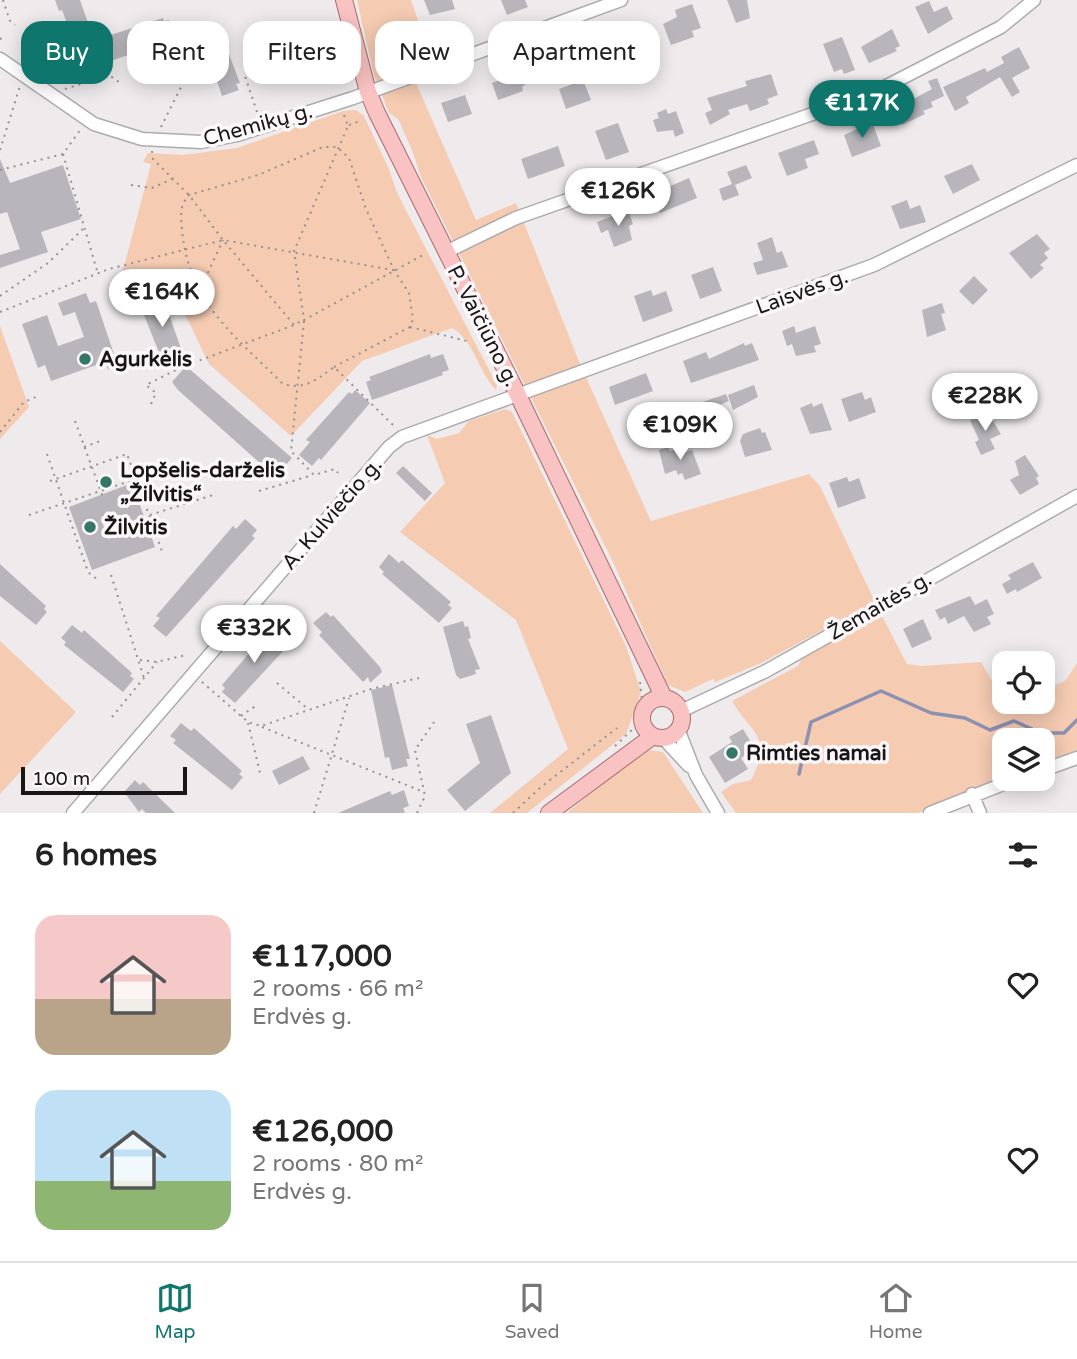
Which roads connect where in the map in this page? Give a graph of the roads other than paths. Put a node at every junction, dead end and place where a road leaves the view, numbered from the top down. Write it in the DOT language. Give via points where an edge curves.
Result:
graph roads {
  1 [pos="344,0"];
  2 [pos="621,0"];
  3 [pos="1034,0"];
  4 [pos="0,59"];
  5 [pos="368,92"];
  6 [pos="1077,165"];
  7 [pos="446,252"];
  8 [pos="517,393"];
  9 [pos="1077,496"];
  10 [pos="655,697"];
  11 [pos="684,709"];
  12 [pos="659,735"];
  13 [pos="1077,758"];
  14 [pos="1055,766"];
  15 [pos="992,787"];
  16 [pos="972,794"];
  17 [pos="73,813"];
  18 [pos="549,813"];
  19 [pos="718,813"];
  20 [pos="930,813"];
  21 [pos="981,813"];
  1 -- 5 [label="main road, P. Vaičiūno g."];
  2 -- 5 [label="street, Chemikų g."];
  3 -- 7 [label="street" via="1001,27 875,92 516,218"];
  4 -- 5 [label="street, Chemikų g." via="94,124 153,145 218,140"];
  5 -- 7 [label="main road, P. Vaičiūno g."];
  6 -- 8 [label="street, Laisvės g." via="874,265"];
  7 -- 8 [label="main road, P. Vaičiūno g."];
  8 -- 10 [label="main road, P. Vaičiūno g." via="639,647"];
  8 -- 17 [label="street, A. Kulviečio g." via="402,437"];
  9 -- 11 [label="street, Žemaitės g." via="765,671"];
  10 -- 11 [label="main road"];
  10 -- 12 [label="main road" via="642,718"];
  11 -- 12 [label="main road"];
  12 -- 18 [label="main road" via="605,768"];
  12 -- 19 [label="street" via="696,775"];
  13 -- 14 [label="street"];
  15 -- 16 [label="street"];
  16 -- 20 [label="street"];
  16 -- 21 [label="street"];
}
